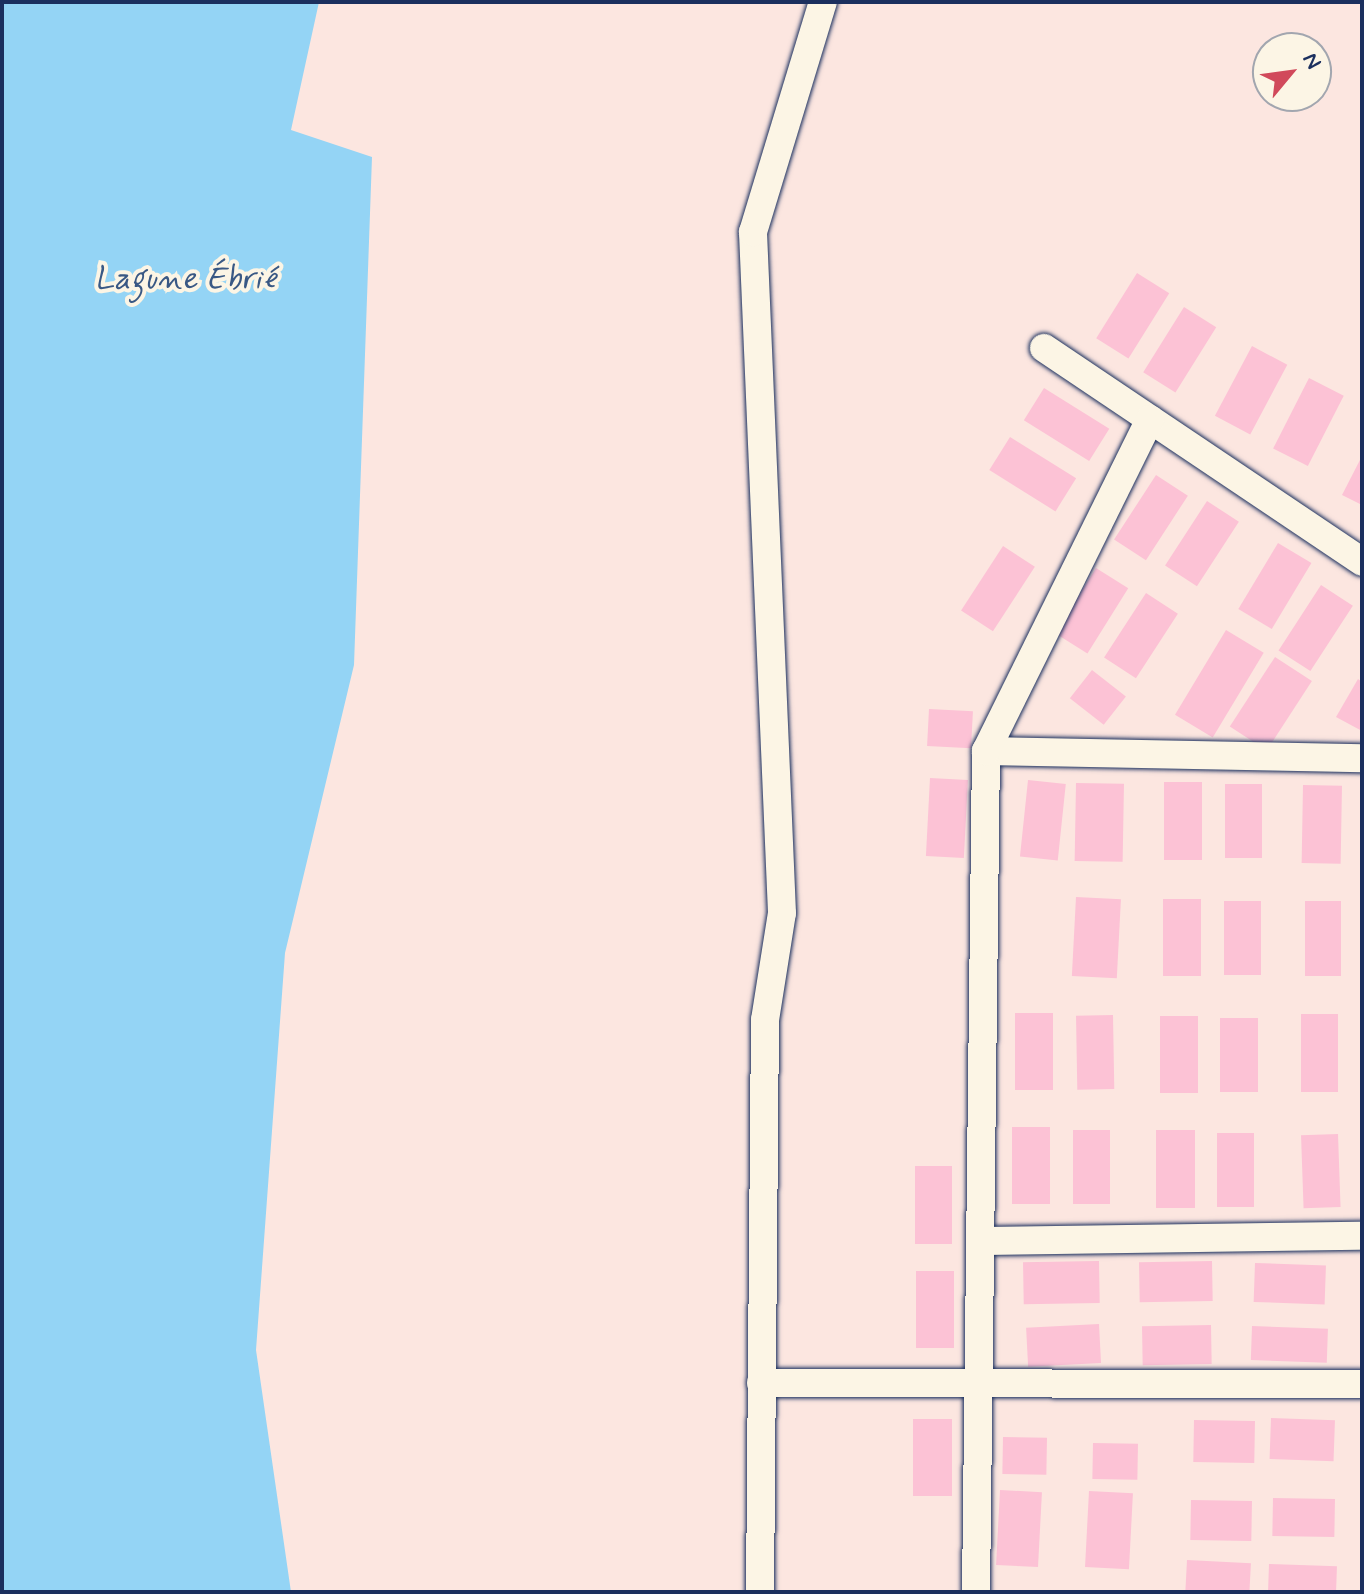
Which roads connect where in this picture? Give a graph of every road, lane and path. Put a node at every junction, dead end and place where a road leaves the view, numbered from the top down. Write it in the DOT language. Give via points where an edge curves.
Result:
graph roads {
  1 [pos="823,2"];
  2 [pos="1044,348"];
  3 [pos="1150,419"];
  4 [pos="1362,562"];
  5 [pos="986,751"];
  6 [pos="1362,758"];
  7 [pos="1362,1236"];
  8 [pos="981,1241"];
  9 [pos="761,1383"];
  10 [pos="980,1384"];
  11 [pos="1362,1384"];
  12 [pos="760,1592"];
  13 [pos="976,1592"];
  1 -- 9 [label="street" via="753,232 782,913 765,1020"];
  2 -- 3 [label="street"];
  3 -- 4 [label="street"];
  3 -- 5 [label="street"];
  5 -- 6 [label="street"];
  5 -- 8 [label="street"];
  7 -- 8 [label="street"];
  8 -- 10 [label="street"];
  9 -- 10 [label="street"];
  9 -- 12 [label="street"];
  10 -- 11 [label="street"];
  10 -- 13 [label="street"];
}
